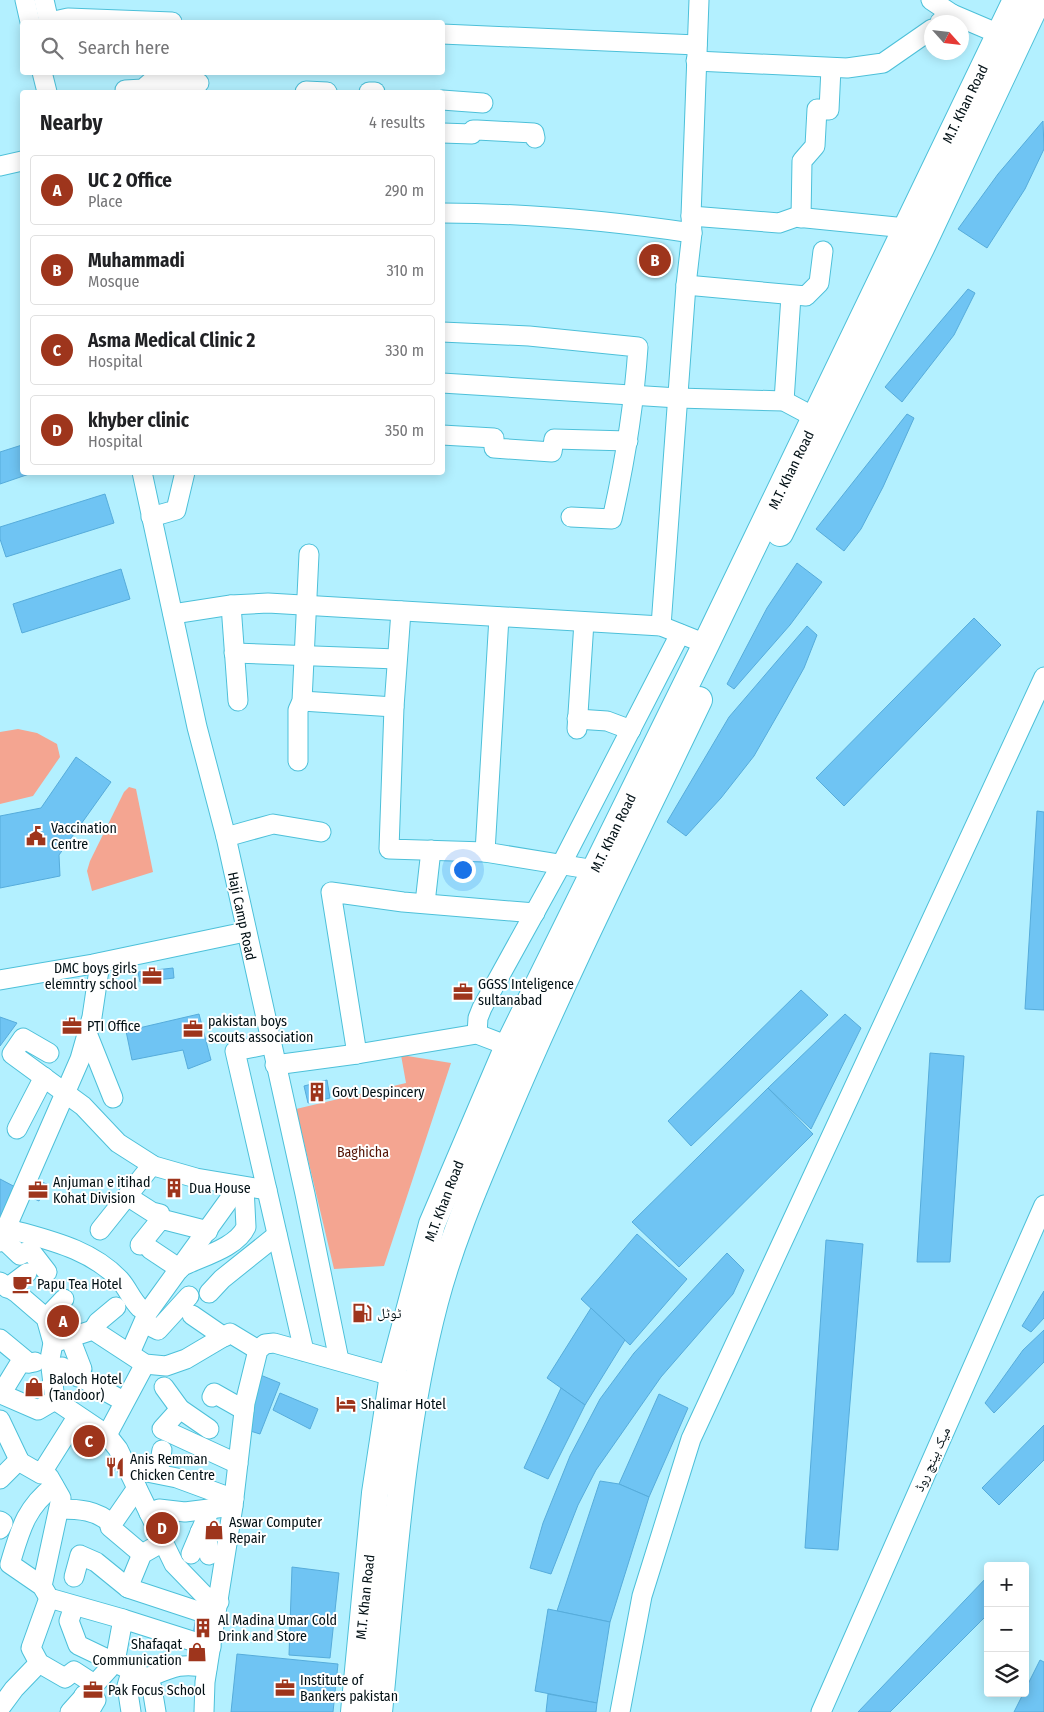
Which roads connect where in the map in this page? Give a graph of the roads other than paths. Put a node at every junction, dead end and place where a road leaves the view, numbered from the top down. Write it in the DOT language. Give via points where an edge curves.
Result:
graph roads {
  1 [pos="25,0"];
  2 [pos="44,0"];
  3 [pos="699,0"];
  4 [pos="931,0"];
  5 [pos="1033,6"];
  6 [pos="944,15"];
  7 [pos="30,20"];
  8 [pos="49,20"];
  9 [pos="59,20"];
  10 [pos="120,20"];
  11 [pos="969,25"];
  12 [pos="445,34"];
  13 [pos="999,34"];
  14 [pos="924,35"];
  15 [pos="697,53"];
  16 [pos="831,68"];
  17 [pos="43,75"];
  18 [pos="200,83"];
  19 [pos="125,86"];
  20 [pos="46,90"];
  21 [pos="445,100"];
  22 [pos="477,130"];
  23 [pos="445,133"];
  24 [pos="535,138"];
  25 [pos="20,161"];
  26 [pos="0,166"];
  27 [pos="445,213"];
  28 [pos="801,218"];
  29 [pos="692,224"];
  30 [pos="906,228"];
  31 [pos="823,251"];
  32 [pos="686,285"];
  33 [pos="791,296"];
  34 [pos="445,332"];
  35 [pos="445,383"];
  36 [pos="635,395"];
  37 [pos="678,398"];
  38 [pos="784,402"];
  39 [pos="816,418"];
  40 [pos="445,435"];
  41 [pos="628,441"];
  42 [pos="143,475"];
  43 [pos="184,475"];
  44 [pos="151,517"];
  45 [pos="571,517"];
  46 [pos="310,554"];
  47 [pos="231,605"];
  48 [pos="308,606"];
  49 [pos="401,611"];
  50 [pos="173,614"];
  51 [pos="499,617"];
  52 [pos="584,622"];
  53 [pos="661,626"];
  54 [pos="680,634"];
  55 [pos="706,644"];
  56 [pos="234,652"];
  57 [pos="305,656"];
  58 [pos="398,659"];
  59 [pos="1044,676"];
  60 [pos="238,701"];
  61 [pos="302,701"];
  62 [pos="394,707"];
  63 [pos="631,730"];
  64 [pos="298,760"];
  65 [pos="321,832"];
  66 [pos="226,837"];
  67 [pos="431,850"];
  68 [pos="485,852"];
  69 [pos="561,865"];
  70 [pos="595,870"];
  71 [pos="425,904"];
  72 [pos="534,913"];
  73 [pos="245,932"];
  74 [pos="100,963"];
  75 [pos="0,980"];
  76 [pos="87,1034"];
  77 [pos="477,1034"];
  78 [pos="270,1044"];
  79 [pos="519,1050"];
  80 [pos="49,1053"];
  81 [pos="357,1054"];
  82 [pos="276,1065"];
  83 [pos="44,1077"];
  84 [pos="66,1092"];
  85 [pos="114,1098"];
  86 [pos="17,1130"];
  87 [pos="152,1165"];
  88 [pos="242,1187"];
  89 [pos="267,1190"];
  90 [pos="128,1196"];
  91 [pos="1044,1205"];
  92 [pos="161,1219"];
  93 [pos="100,1230"];
  94 [pos="208,1231"];
  95 [pos="277,1235"];
  96 [pos="3,1236"];
  97 [pos="181,1267"];
  98 [pos="47,1272"];
  99 [pos="27,1273"];
  100 [pos="2,1284"];
  101 [pos="209,1293"];
  102 [pos="189,1296"];
  103 [pos="64,1299"];
  104 [pos="116,1307"];
  105 [pos="192,1315"];
  106 [pos="142,1316"];
  107 [pos="46,1318"];
  108 [pos="93,1330"];
  109 [pos="224,1337"];
  110 [pos="0,1339"];
  111 [pos="57,1347"];
  112 [pos="258,1350"];
  113 [pos="304,1351"];
  114 [pos="138,1358"];
  115 [pos="339,1360"];
  116 [pos="29,1363"];
  117 [pos="392,1376"];
  118 [pos="78,1377"];
  119 [pos="164,1387"];
  120 [pos="54,1392"];
  121 [pos="116,1397"];
  122 [pos="212,1397"];
  123 [pos="1,1409"];
  124 [pos="180,1409"];
  125 [pos="244,1410"];
  126 [pos="78,1416"];
  127 [pos="208,1429"];
  128 [pos="107,1435"];
  129 [pos="162,1450"];
  130 [pos="19,1460"];
  131 [pos="238,1464"];
  132 [pos="127,1468"];
  133 [pos="44,1469"];
  134 [pos="158,1473"];
  135 [pos="0,1479"];
  136 [pos="54,1486"];
  137 [pos="137,1488"];
  138 [pos="234,1502"];
  139 [pos="59,1508"];
  140 [pos="210,1509"];
  141 [pos="148,1513"];
  142 [pos="0,1520"];
  143 [pos="112,1524"];
  144 [pos="0,1529"];
  145 [pos="163,1542"];
  146 [pos="142,1554"];
  147 [pos="200,1555"];
  148 [pos="74,1577"];
  149 [pos="128,1588"];
  150 [pos="45,1592"];
  151 [pos="74,1606"];
  152 [pos="217,1610"];
  153 [pos="123,1619"];
  154 [pos="211,1647"];
  155 [pos="115,1662"];
  156 [pos="39,1663"];
  157 [pos="207,1668"];
  158 [pos="139,1674"];
  159 [pos="89,1697"];
  160 [pos="3,1698"];
  161 [pos="70,1712"];
  162 [pos="131,1712"];
  163 [pos="156,1712"];
  164 [pos="204,1712"];
  165 [pos="354,1712"];
  166 [pos="379,1712"];
  167 [pos="620,1712"];
  168 [pos="821,1712"];
  1 -- 7 [label="street"];
  2 -- 8 [label="street"];
  3 -- 15 [label="street"];
  4 -- 6 [label="street"];
  5 -- 13 [label="highway, M.T. Khan Road"];
  5 -- 79 [label="highway, M.T. Khan Road" via="922,246 722,651"];
  9 -- 10 [label="street"];
  11 -- 13 [label="street"];
  12 -- 15 [label="street"];
  13 -- 30 [label="highway, M.T. Khan Road"];
  14 -- 16 [label="street" via="883,63"];
  15 -- 16 [label="street"];
  15 -- 29 [label="street"];
  16 -- 28 [label="street" via="829,110 817,109 815,146 802,161"];
  17 -- 20 [label="street"];
  18 -- 19 [label="street" via="151,82 143,89"];
  21 -- 22 [label="street" via="481,103"];
  22 -- 23 [label="street" via="472,134"];
  22 -- 24 [label="street" via="534,133"];
  25 -- 26 [label="street"];
  27 -- 29 [label="street"];
  28 -- 29 [label="street" via="779,223"];
  28 -- 30 [label="street"];
  29 -- 32 [label="street"];
  30 -- 39 [label="highway, M.T. Khan Road"];
  31 -- 33 [label="street" via="819,283 806,296"];
  32 -- 33 [label="street"];
  32 -- 37 [label="street"];
  33 -- 38 [label="street"];
  34 -- 36 [label="street" via="529,336 638,347"];
  35 -- 36 [label="street"];
  36 -- 37 [label="street"];
  36 -- 41 [label="street"];
  37 -- 38 [label="street"];
  37 -- 53 [label="street"];
  38 -- 39 [label="street"];
  39 -- 55 [label="highway, M.T. Khan Road"];
  40 -- 41 [label="street" via="494,438 494,448 552,452 554,439"];
  41 -- 45 [label="street" via="612,519"];
  42 -- 44 [label="street, Haji Camp Road"];
  43 -- 44 [label="street" via="176,510"];
  44 -- 50 [label="street, Haji Camp Road"];
  46 -- 48 [label="street"];
  47 -- 48 [label="street"];
  47 -- 50 [label="street"];
  47 -- 56 [label="street"];
  48 -- 49 [label="street"];
  48 -- 57 [label="street"];
  49 -- 51 [label="street"];
  49 -- 58 [label="street"];
  50 -- 66 [label="street, Haji Camp Road" via="197,727"];
  51 -- 52 [label="street"];
  51 -- 68 [label="street"];
  52 -- 53 [label="street"];
  52 -- 63 [label="street" via="577,724 607,721"];
  53 -- 54 [label="street"];
  54 -- 55 [label="street"];
  54 -- 63 [label="street"];
  55 -- 70 [label="highway, M.T. Khan Road"];
  56 -- 57 [label="street"];
  56 -- 60 [label="street"];
  57 -- 58 [label="street"];
  57 -- 61 [label="street"];
  58 -- 62 [label="street"];
  59 -- 167 [label="street" via="691,1439 642,1596"];
  61 -- 62 [label="street"];
  61 -- 64 [label="street" via="298,710"];
  62 -- 67 [label="street" via="389,849"];
  63 -- 69 [label="street"];
  65 -- 66 [label="street" via="273,824"];
  66 -- 73 [label="street, Haji Camp Road"];
  67 -- 68 [label="street"];
  67 -- 71 [label="street"];
  68 -- 69 [label="street"];
  69 -- 70 [label="street"];
  69 -- 72 [label="street"];
  70 -- 79 [label="highway, M.T. Khan Road"];
  71 -- 72 [label="street"];
  71 -- 81 [label="street" via="331,892"];
  72 -- 77 [label="street" via="482,1008"];
  73 -- 74 [label="street"];
  73 -- 78 [label="street, Haji Camp Road"];
  74 -- 75 [label="street"];
  74 -- 76 [label="street"];
  76 -- 84 [label="street"];
  76 -- 85 [label="street"];
  77 -- 79 [label="street"];
  77 -- 81 [label="street"];
  78 -- 82 [label="street, Haji Camp Road"];
  78 -- 89 [label="street" via="235,1051"];
  79 -- 117 [label="highway, M.T. Khan Road" via="432,1224"];
  79 -- 166 [label="highway, M.T. Khan Road" via="458,1227 418,1371 401,1492"];
  80 -- 83 [label="street" via="23,1038 12,1054"];
  81 -- 82 [label="street"];
  82 -- 115 [label="street, Haji Camp Road"];
  83 -- 84 [label="street"];
  83 -- 86 [label="street"];
  84 -- 87 [label="street" via="118,1144"];
  84 -- 96 [label="street"];
  87 -- 88 [label="street"];
  87 -- 90 [label="street"];
  88 -- 89 [label="street"];
  88 -- 94 [label="street"];
  88 -- 97 [label="street" via="244,1232"];
  89 -- 95 [label="street"];
  90 -- 92 [label="street" via="160,1214"];
  90 -- 93 [label="street"];
  91 -- 168 [label="street, میک ہینچ روڈ"];
  92 -- 94 [label="street"];
  92 -- 97 [label="street" via="145,1247"];
  94 -- 97 [label="street"];
  95 -- 101 [label="street"];
  95 -- 113 [label="street"];
  96 -- 98 [label="street" via="20,1255 30,1250"];
  96 -- 106 [label="street" via="68,1246 85,1254 120,1280"];
  97 -- 106 [label="street"];
  99 -- 100 [label="street"];
  100 -- 107 [label="street"];
  102 -- 106 [label="street" via="158,1330"];
  103 -- 107 [label="street"];
  104 -- 108 [label="street"];
  105 -- 109 [label="street"];
  106 -- 114 [label="street"];
  107 -- 111 [label="street"];
  108 -- 111 [label="street"];
  108 -- 114 [label="street"];
  109 -- 112 [label="street" via="230,1334"];
  109 -- 114 [label="street" via="186,1359 166,1366"];
  110 -- 116 [label="street"];
  111 -- 116 [label="street"];
  111 -- 118 [label="street" via="82,1369"];
  111 -- 120 [label="street"];
  112 -- 113 [label="street" via="265,1344 274,1343"];
  112 -- 125 [label="street"];
  113 -- 115 [label="street"];
  114 -- 128 [label="street"];
  115 -- 117 [label="street"];
  116 -- 123 [label="street" via="20,1363"];
  117 -- 165 [label="highway, M.T. Khan Road" via="375,1493"];
  118 -- 120 [label="street" via="62,1367"];
  118 -- 121 [label="street"];
  119 -- 124 [label="street"];
  120 -- 123 [label="street" via="38,1410"];
  120 -- 126 [label="street"];
  122 -- 125 [label="street" via="214,1393"];
  123 -- 130 [label="street"];
  124 -- 127 [label="street"];
  124 -- 131 [label="street" via="162,1429"];
  125 -- 131 [label="street"];
  126 -- 128 [label="street"];
  126 -- 133 [label="street"];
  128 -- 132 [label="street" via="118,1448"];
  129 -- 134 [label="street"];
  130 -- 133 [label="street" via="41,1474"];
  130 -- 135 [label="street"];
  131 -- 138 [label="street"];
  132 -- 134 [label="street"];
  132 -- 137 [label="street"];
  133 -- 136 [label="street"];
  134 -- 138 [label="street"];
  136 -- 139 [label="street" via="61,1498"];
  136 -- 150 [label="street" via="37,1500 24,1522 10,1564"];
  137 -- 141 [label="street"];
  137 -- 143 [label="street"];
  138 -- 140 [label="street"];
  138 -- 152 [label="street"];
  139 -- 143 [label="street" via="86,1510 105,1517"];
  139 -- 150 [label="street"];
  140 -- 141 [label="street" via="185,1512 159,1509"];
  140 -- 147 [label="street" via="200,1532"];
  141 -- 145 [label="street"];
  142 -- 144 [label="street" via="3,1523"];
  143 -- 146 [label="street" via="110,1527"];
  145 -- 146 [label="street"];
  145 -- 152 [label="street" via="174,1564"];
  146 -- 149 [label="street"];
  148 -- 149 [label="street" via="80,1555 96,1562"];
  149 -- 152 [label="street"];
  150 -- 151 [label="street"];
  150 -- 156 [label="street" via="31,1648"];
  151 -- 153 [label="street"];
  151 -- 155 [label="street" via="69,1621 78,1645"];
  152 -- 154 [label="street"];
  153 -- 154 [label="street"];
  153 -- 155 [label="street"];
  154 -- 157 [label="street"];
  155 -- 158 [label="street"];
  155 -- 159 [label="street"];
  156 -- 159 [label="street" via="65,1678 74,1671"];
  156 -- 160 [label="street"];
  157 -- 158 [label="street" via="177,1665"];
  157 -- 164 [label="street"];
  158 -- 162 [label="street" via="127,1686"];
  158 -- 163 [label="street" via="152,1688"];
  159 -- 161 [label="street"];
}
